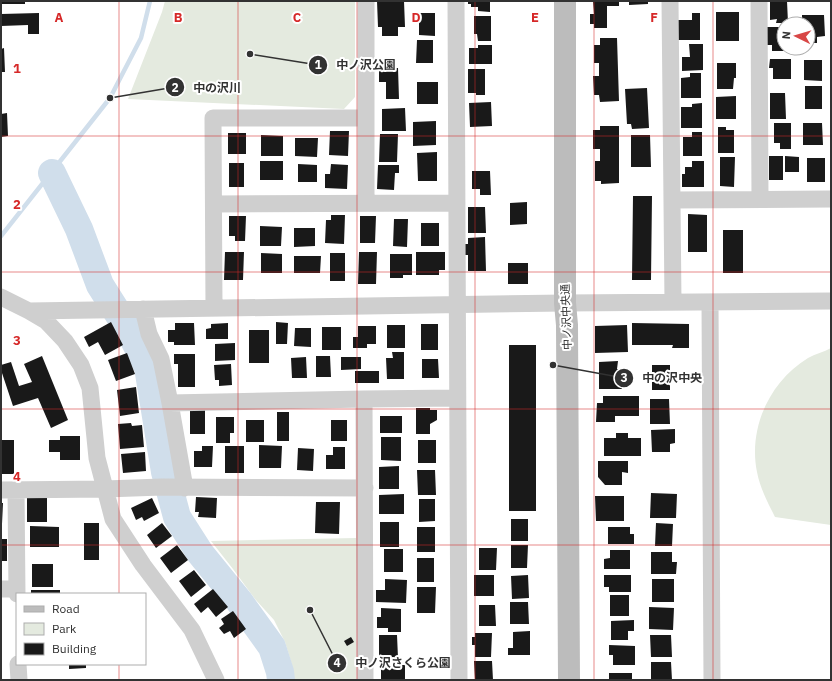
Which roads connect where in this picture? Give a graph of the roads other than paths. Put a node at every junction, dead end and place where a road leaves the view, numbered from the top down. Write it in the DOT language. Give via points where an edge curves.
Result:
graph roads {
  1 [pos="366,1"];
  2 [pos="456,1"];
  3 [pos="565,1"];
  4 [pos="670,1"];
  5 [pos="759,1"];
  6 [pos="366,118"];
  7 [pos="760,199"];
  8 [pos="831,199"];
  9 [pos="673,200"];
  10 [pos="366,203"];
  11 [pos="457,203"];
  12 [pos="214,204"];
  13 [pos="1,297"];
  14 [pos="831,301"];
  15 [pos="673,302"];
  16 [pos="710,302"];
  17 [pos="565,303"];
  18 [pos="458,305"];
  19 [pos="214,308"];
  20 [pos="138,309"];
  21 [pos="29,310"];
  22 [pos="457,398"];
  23 [pos="364,399"];
  24 [pos="170,403"];
  25 [pos="175,487"];
  26 [pos="365,488"];
  27 [pos="105,489"];
  28 [pos="8,490"];
  29 [pos="12,591"];
  30 [pos="18,665"];
  31 [pos="19,680"];
  32 [pos="216,680"];
  33 [pos="365,680"];
  34 [pos="459,680"];
  35 [pos="569,680"];
  36 [pos="712,680"];
  1 -- 6 [label="street"];
  2 -- 11 [label="street"];
  3 -- 17 [label="street, 中ノ沢中央通"];
  4 -- 9 [label="street"];
  5 -- 7 [label="street"];
  6 -- 10 [label="street"];
  6 -- 12 [label="street" via="213,118"];
  7 -- 8 [label="street"];
  7 -- 9 [label="street"];
  9 -- 15 [label="street"];
  10 -- 11 [label="street"];
  10 -- 12 [label="street"];
  11 -- 18 [label="street"];
  12 -- 19 [label="street"];
  13 -- 21 [label="street"];
  14 -- 16 [label="street"];
  15 -- 16 [label="street"];
  15 -- 17 [label="street"];
  16 -- 36 [label="street"];
  17 -- 18 [label="street"];
  17 -- 35 [label="street, 中ノ沢中央通"];
  18 -- 19 [label="street"];
  18 -- 22 [label="street"];
  19 -- 20 [label="street"];
  20 -- 21 [label="street"];
  20 -- 24 [label="street" via="161,359"];
  21 -- 27 [label="street" via="46,321 81,365 90,388 97,458"];
  22 -- 23 [label="street"];
  22 -- 34 [label="street"];
  23 -- 24 [label="street"];
  23 -- 26 [label="street"];
  24 -- 25 [label="street"];
  25 -- 26 [label="street"];
  25 -- 27 [label="street"];
  26 -- 33 [label="street"];
  27 -- 28 [label="street"];
  27 -- 32 [label="street" via="113,519 143,565 192,630"];
  28 -- 29 [label="street"];
  30 -- 31 [label="street"];
}
